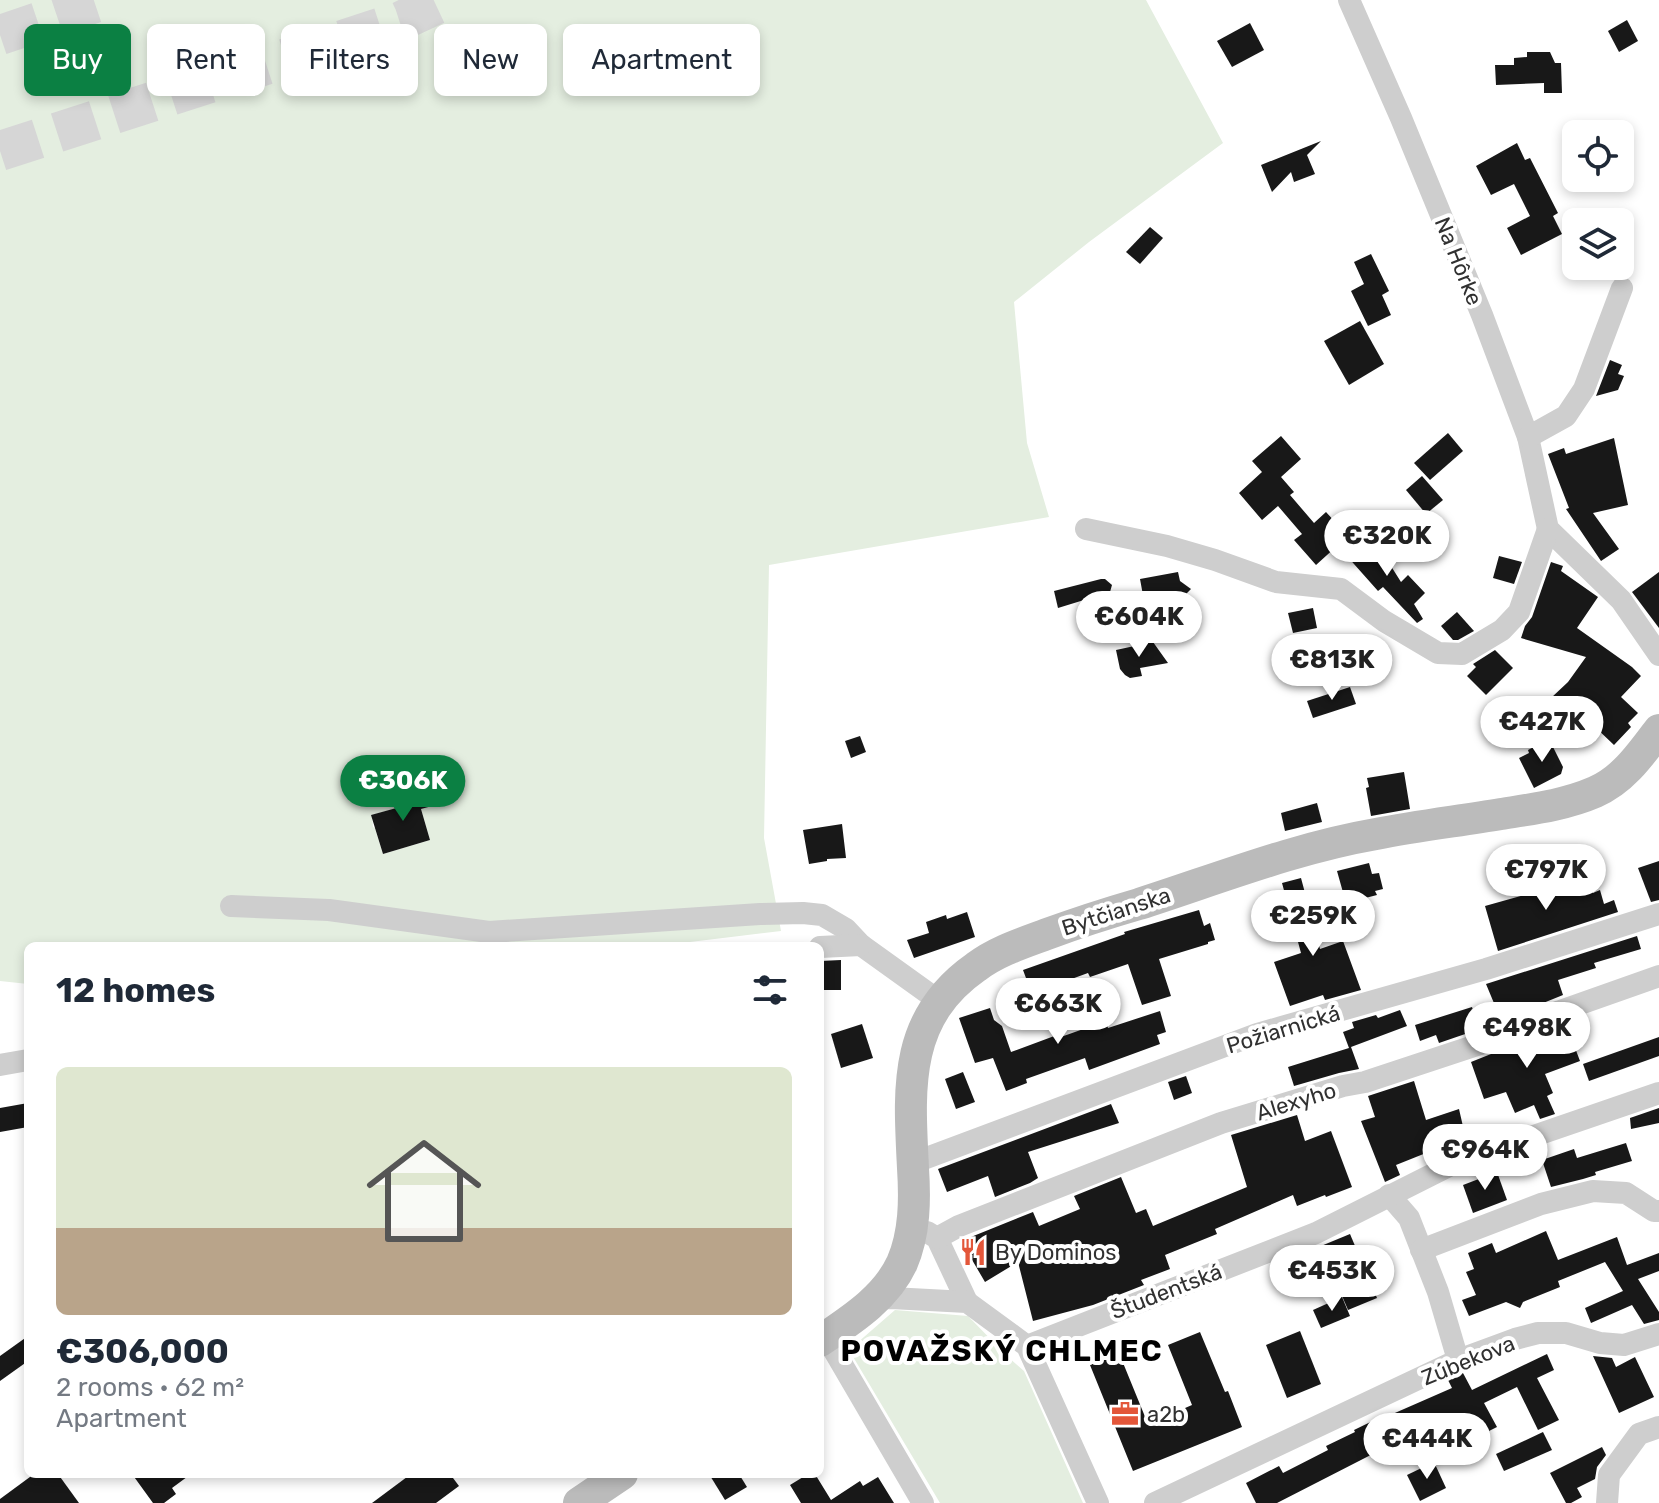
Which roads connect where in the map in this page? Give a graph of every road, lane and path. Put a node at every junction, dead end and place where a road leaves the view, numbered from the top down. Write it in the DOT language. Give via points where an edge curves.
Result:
graph roads {
  1 [pos="1349,0"];
  2 [pos="1622,288"];
  3 [pos="1528,437"];
  4 [pos="1086,529"];
  5 [pos="1548,529"];
  6 [pos="1659,655"];
  7 [pos="1659,730"];
  8 [pos="231,906"];
  9 [pos="1659,914"];
  10 [pos="861,945"];
  11 [pos="824,947"];
  12 [pos="1659,976"];
  13 [pos="939,1001"];
  14 [pos="24,1061"];
  15 [pos="0,1065"];
  16 [pos="1659,1093"];
  17 [pos="913,1163"];
  18 [pos="1389,1195"];
  19 [pos="1659,1211"];
  20 [pos="925,1230"];
  21 [pos="1421,1250"];
  22 [pos="875,1299"];
  23 [pos="967,1302"];
  24 [pos="1659,1334"];
  25 [pos="824,1338"];
  26 [pos="824,1341"];
  27 [pos="1027,1346"];
  28 [pos="1458,1360"];
  29 [pos="1659,1427"];
  30 [pos="616,1478"];
  31 [pos="579,1503"];
  32 [pos="923,1503"];
  33 [pos="1098,1503"];
  34 [pos="1155,1503"];
  35 [pos="1607,1503"];
  1 -- 3 [label="street, Na Hôrke"];
  2 -- 3 [label="street" via="1584,389 1566,416"];
  3 -- 5 [label="street, Na Hôrke"];
  4 -- 5 [label="street" via="1167,546 1276,582 1341,589 1438,653 1462,654 1502,630 1519,612"];
  5 -- 6 [label="street" via="1621,600"];
  7 -- 13 [label="main road, Bytčianska" via="1620,776 1595,792 1534,809 1373,834 1276,859 1013,946 978,965"];
  8 -- 10 [label="street" via="329,910 489,932 803,913 822,915"];
  9 -- 17 [label="street, Požiarnická" via="1257,1034"];
  10 -- 11 [label="street"];
  10 -- 13 [label="street"];
  12 -- 20 [label="street, Alexyho" via="1480,1044 1221,1123 959,1226"];
  13 -- 17 [label="main road, Bytčianska" via="914,1063"];
  14 -- 15 [label="street"];
  16 -- 18 [label="street, Študentská" via="1455,1163"];
  17 -- 20 [label="main road, Bytčianska"];
  18 -- 21 [label="street" via="1409,1218"];
  18 -- 27 [label="street, Študentská" via="1316,1233"];
  19 -- 21 [label="street" via="1626,1193 1593,1191 1541,1204"];
  20 -- 22 [label="main road, Bytčianska"];
  20 -- 23 [label="street"];
  21 -- 28 [label="street"];
  22 -- 23 [label="street"];
  22 -- 25 [label="main road, Bytčianska"];
  23 -- 27 [label="street"];
  24 -- 28 [label="street, Zúbekova" via="1624,1345 1538,1333"];
  26 -- 32 [label="street"];
  27 -- 33 [label="street"];
  28 -- 34 [label="street, Zúbekova"];
  29 -- 35 [label="street" via="1639,1434 1609,1475"];
  30 -- 31 [label="main road"];
}
